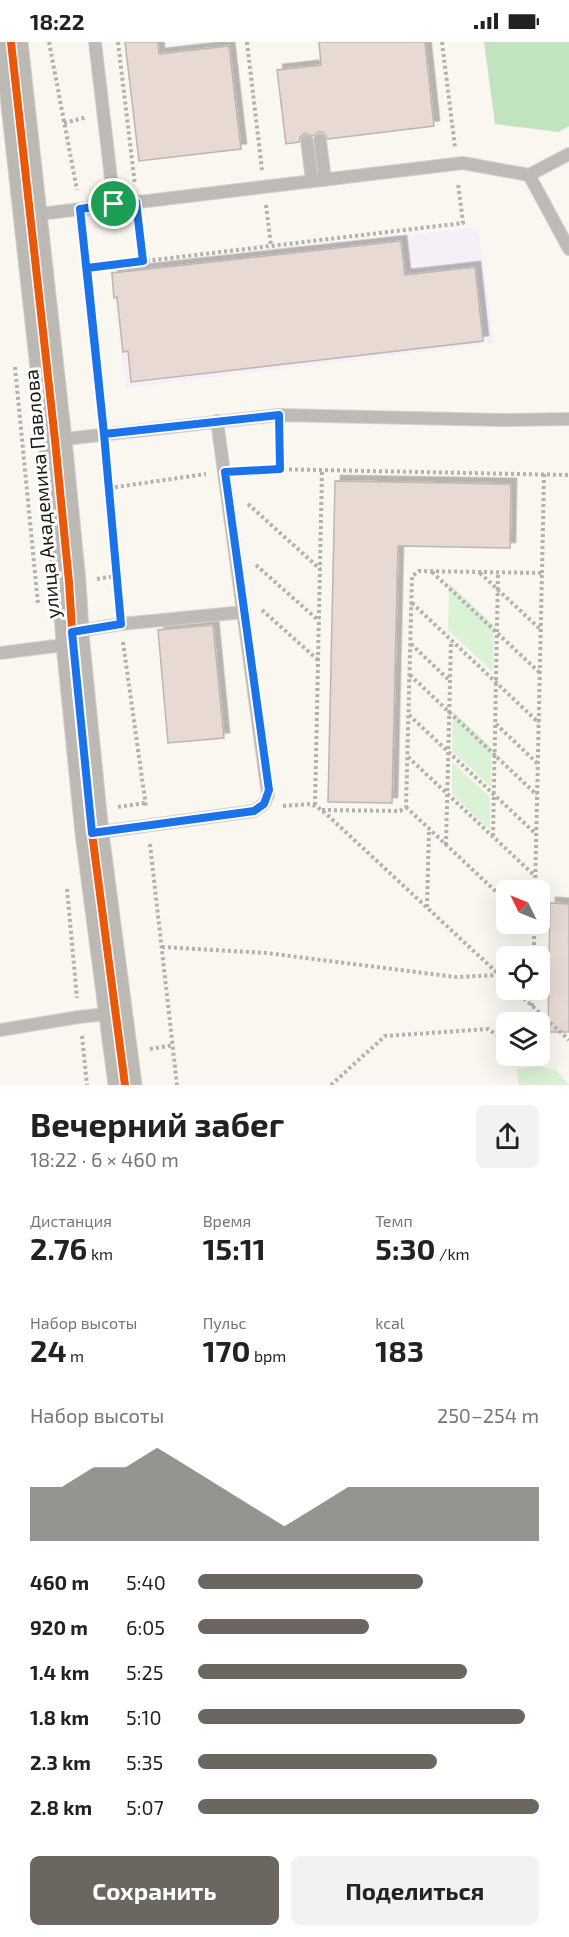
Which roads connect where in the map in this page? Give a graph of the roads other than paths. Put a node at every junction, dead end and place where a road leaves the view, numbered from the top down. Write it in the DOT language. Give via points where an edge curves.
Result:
graph roads {
  1 [pos="11,42"];
  2 [pos="95,42"];
  3 [pos="314,140"];
  4 [pos="569,154"];
  5 [pos="529,175"];
  6 [pos="318,180"];
  7 [pos="114,204"];
  8 [pos="31,215"];
  9 [pos="569,249"];
  10 [pos="569,419"];
  11 [pos="217,421"];
  12 [pos="55,440"];
  13 [pos="244,612"];
  14 [pos="72,638"];
  15 [pos="0,653"];
  16 [pos="92,833"];
  17 [pos="117,1013"];
  18 [pos="0,1030"];
  19 [pos="125,1085"];
  1 -- 8 [label="street, улица Академика Павлова"];
  2 -- 7 [label="lane"];
  3 -- 6 [label="lane"];
  4 -- 5 [label="lane"];
  5 -- 6 [label="lane" via="463,163"];
  5 -- 9 [label="lane"];
  6 -- 7 [label="lane"];
  7 -- 8 [label="lane" via="79,203"];
  8 -- 12 [label="street, улица Академика Павлова"];
  10 -- 11 [label="lane" via="279,415"];
  11 -- 12 [label="lane"];
  11 -- 13 [label="lane"];
  12 -- 14 [label="street, улица Академика Павлова"];
  13 -- 14 [label="lane" via="121,624"];
  13 -- 16 [label="lane" via="269,790 267,799 254,811"];
  14 -- 15 [label="lane"];
  14 -- 16 [label="street, улица Академика Павлова"];
  16 -- 17 [label="street, улица Академика Павлова"];
  17 -- 18 [label="lane"];
  17 -- 19 [label="street, улица Академика Павлова"];
}
